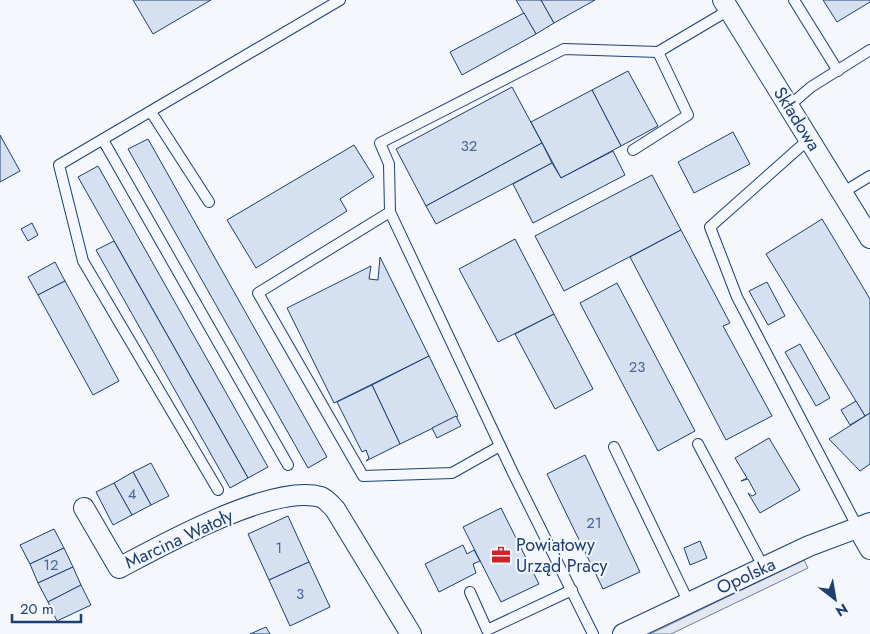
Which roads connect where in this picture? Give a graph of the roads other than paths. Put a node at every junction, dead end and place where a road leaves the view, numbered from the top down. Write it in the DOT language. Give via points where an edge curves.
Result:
graph roads {
  1 [pos="340,0"];
  2 [pos="794,0"];
  3 [pos="726,5"];
  4 [pos="870,50"];
  5 [pos="658,52"];
  6 [pos="838,70"];
  7 [pos="789,106"];
  8 [pos="150,112"];
  9 [pos="809,139"];
  10 [pos="103,140"];
  11 [pos="634,150"];
  12 [pos="870,176"];
  13 [pos="842,193"];
  14 [pos="209,202"];
  15 [pos="390,212"];
  16 [pos="870,238"];
  17 [pos="698,444"];
  18 [pos="500,446"];
  19 [pos="614,447"];
  20 [pos="288,465"];
  21 [pos="218,490"];
  22 [pos="84,508"];
  23 [pos="864,525"];
  24 [pos="870,549"];
  25 [pos="764,568"];
  26 [pos="572,590"];
  27 [pos="470,592"];
  28 [pos="689,603"];
  29 [pos="411,634"];
  30 [pos="593,634"];
  31 [pos="623,634"];
  1 -- 8 [label="lane"];
  2 -- 6 [label="lane"];
  3 -- 5 [label="lane"];
  3 -- 7 [label="street, Składowa"];
  4 -- 6 [label="lane"];
  5 -- 11 [label="lane" via="688,115"];
  5 -- 15 [label="lane" via="564,49 380,143 388,164"];
  6 -- 7 [label="lane"];
  7 -- 9 [label="street, Składowa"];
  8 -- 10 [label="lane"];
  8 -- 14 [label="lane"];
  9 -- 13 [label="street, Składowa"];
  9 -- 23 [label="lane" via="710,227 737,297"];
  10 -- 20 [label="lane"];
  10 -- 21 [label="lane" via="59,166 83,261"];
  12 -- 13 [label="lane"];
  13 -- 16 [label="street, Składowa"];
  15 -- 18 [label="lane"];
  15 -- 18 [label="lane" via="258,293 363,476 452,474"];
  17 -- 25 [label="lane"];
  18 -- 26 [label="lane"];
  19 -- 28 [label="lane"];
  22 -- 29 [label="street, Marcina Watoły" via="119,568 224,516 274,500 301,495 322,497 335,509"];
  23 -- 24 [label="street"];
  23 -- 25 [label="street, Opolska"];
  25 -- 28 [label="street, Opolska"];
  26 -- 27 [label="lane" via="487,630"];
  26 -- 30 [label="lane"];
  28 -- 31 [label="street, Opolska"];
}
